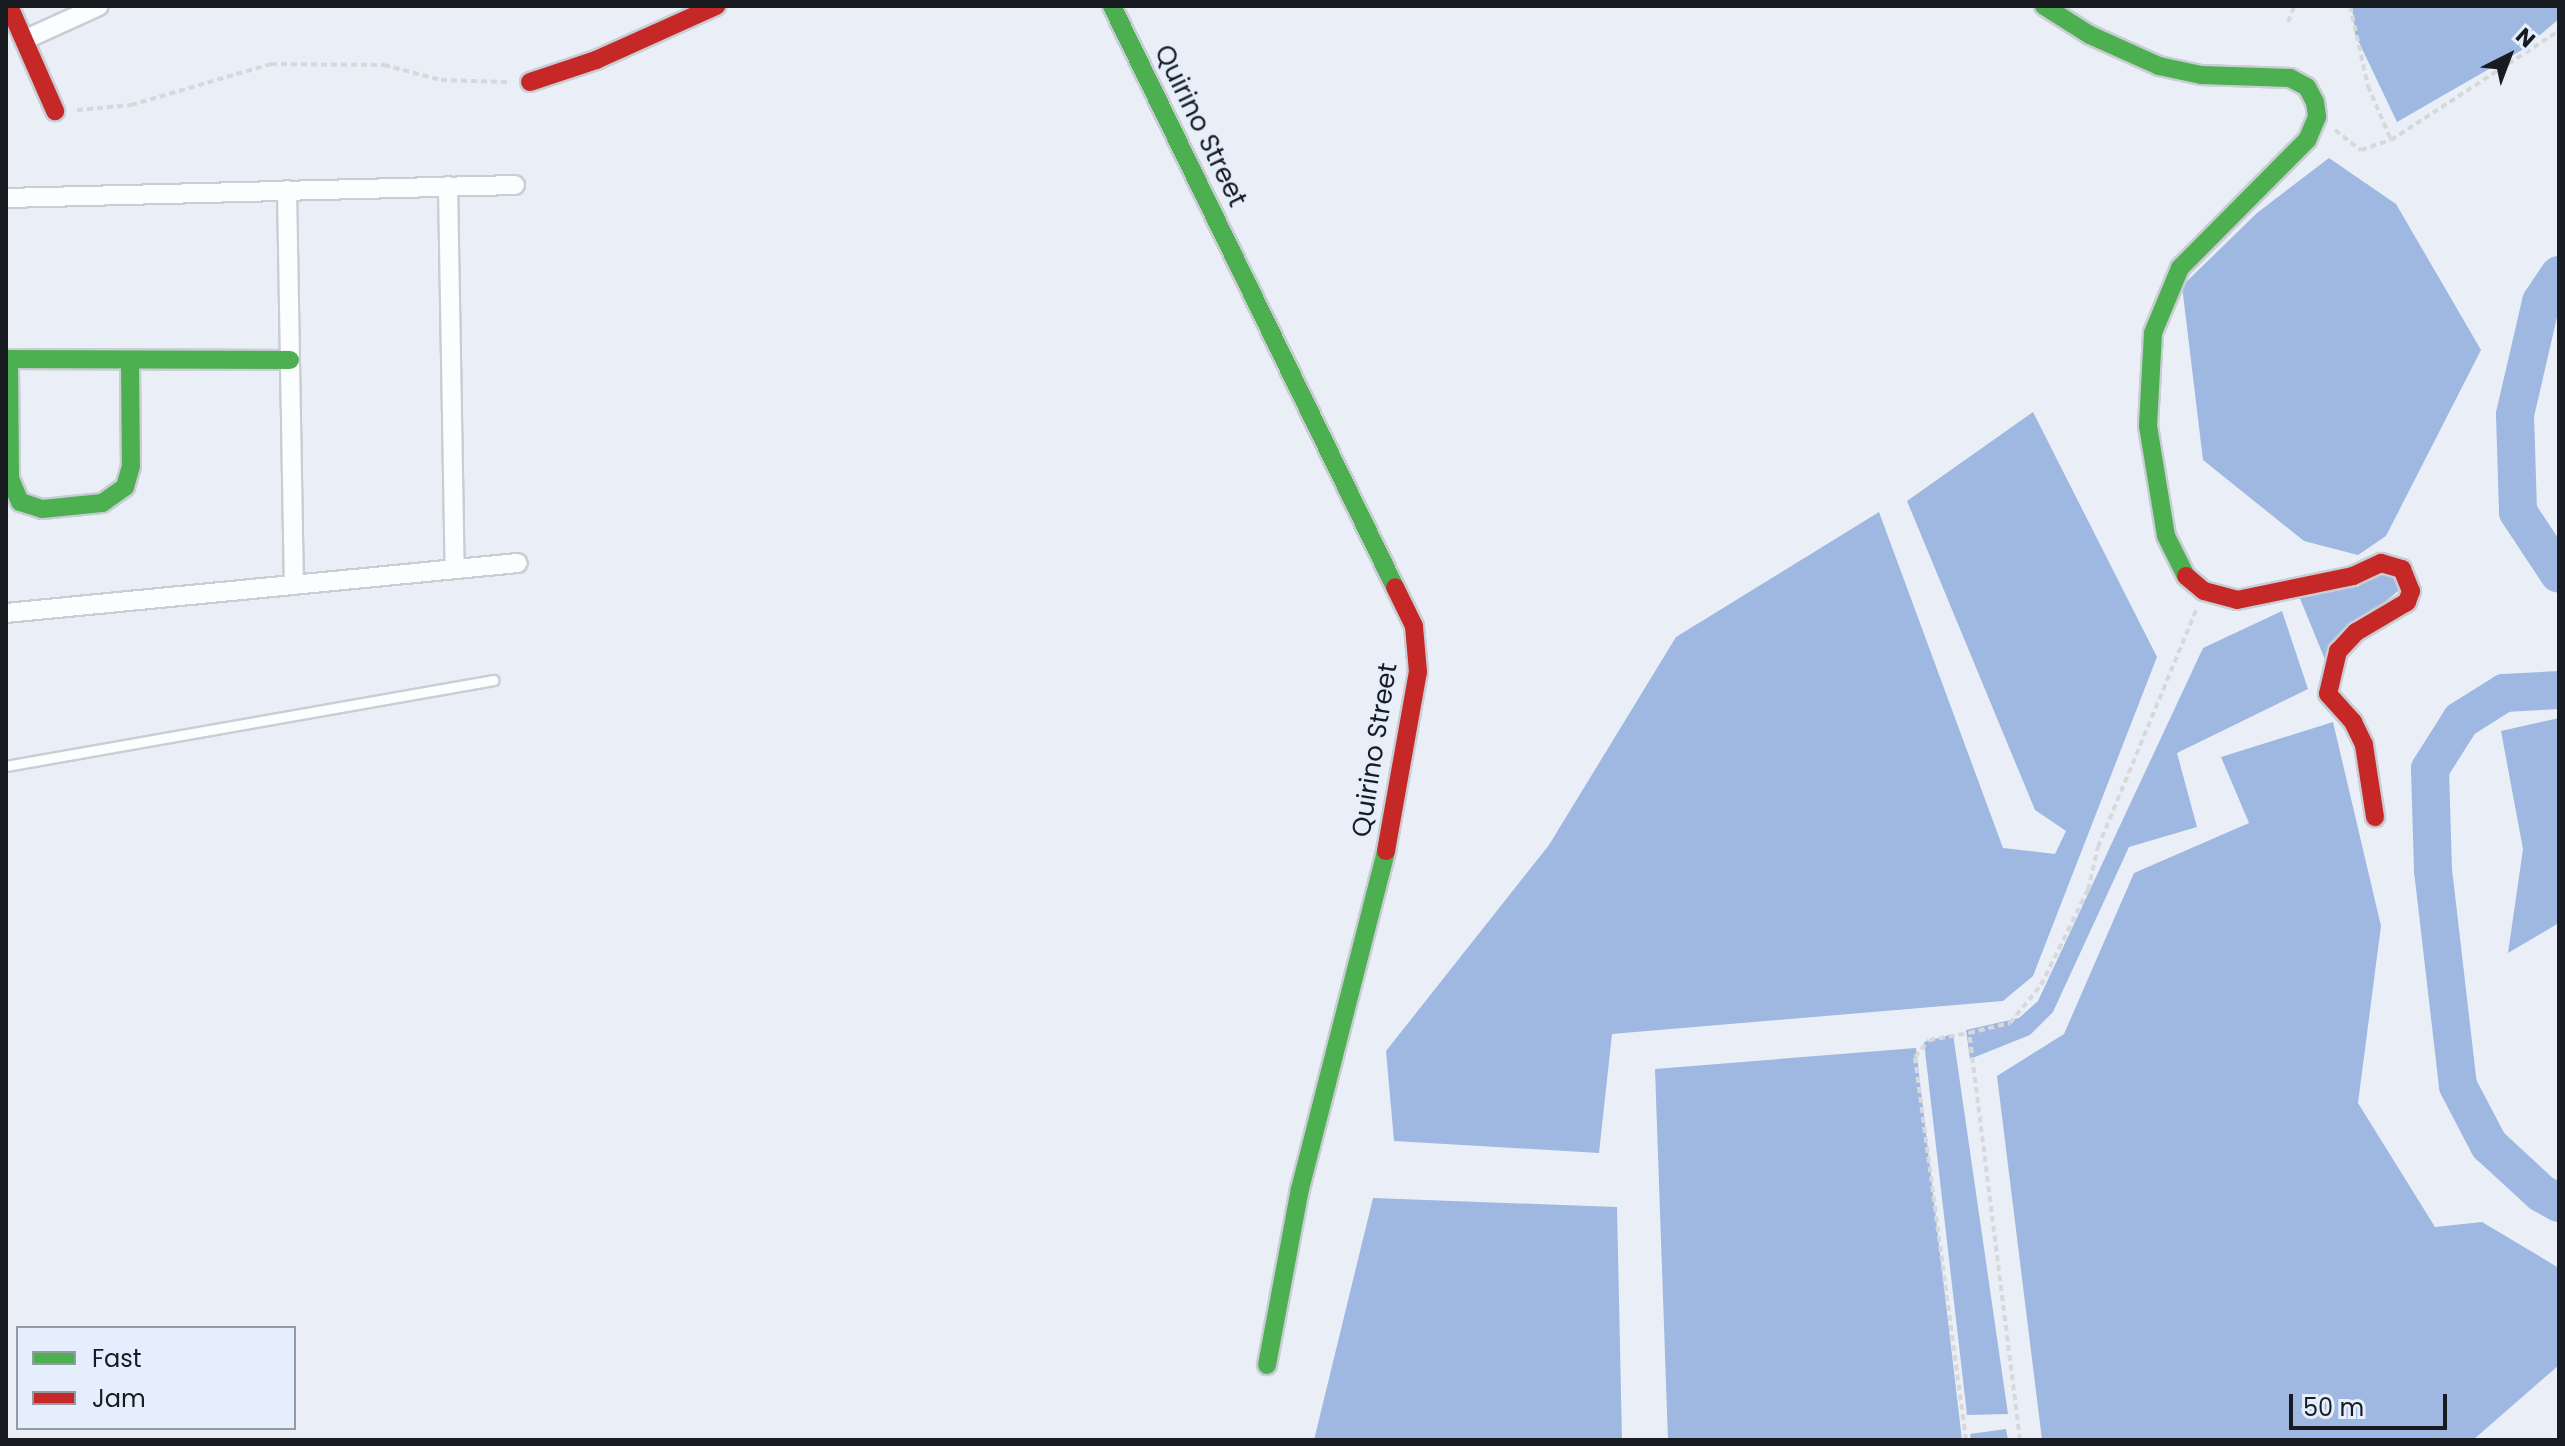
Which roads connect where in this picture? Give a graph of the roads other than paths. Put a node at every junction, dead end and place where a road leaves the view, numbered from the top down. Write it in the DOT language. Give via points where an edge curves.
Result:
graph roads {
  1 [pos="9,6"];
  2 [pos="99,6"];
  3 [pos="716,6"];
  4 [pos="1112,6"];
  5 [pos="2044,6"];
  6 [pos="24,40"];
  7 [pos="530,82"];
  8 [pos="55,111"];
  9 [pos="515,185"];
  10 [pos="448,186"];
  11 [pos="287,190"];
  12 [pos="6,198"];
  13 [pos="130,360"];
  14 [pos="290,360"];
  15 [pos="8,411"];
  16 [pos="518,563"];
  17 [pos="455,568"];
  18 [pos="294,582"];
  19 [pos="6,613"];
  20 [pos="493,680"];
  21 [pos="6,766"];
  22 [pos="2375,817"];
  23 [pos="1267,1365"];
  1 -- 6 [label="street"];
  2 -- 6 [label="street"];
  3 -- 7 [label="street" via="596,60"];
  4 -- 23 [label="street, Quirino Street" via="1414,626 1418,672 1401,787 1318,1134 1300,1189"];
  5 -- 22 [label="street" via="2090,35 2159,66 2201,75 2290,78 2307,87 2317,117 2307,140 2180,268 2153,333 2148,426 2166,536 2180,571 2204,591 2237,600 2353,576 2381,563 2402,569 2411,591 2407,602 2356,632 2338,651 2328,694 2353,722 2364,745"];
  6 -- 8 [label="street"];
  9 -- 10 [label="street"];
  10 -- 11 [label="street"];
  10 -- 17 [label="street"];
  11 -- 12 [label="street"];
  11 -- 14 [label="street"];
  13 -- 14 [label="street"];
  13 -- 15 [label="street" via="9,359"];
  13 -- 15 [label="street" via="131,466 125,487 113,500 42,509 20,502 10,479"];
  14 -- 18 [label="street"];
  16 -- 17 [label="street"];
  17 -- 18 [label="street"];
  18 -- 19 [label="street"];
  20 -- 21 [label="lane"];
}
